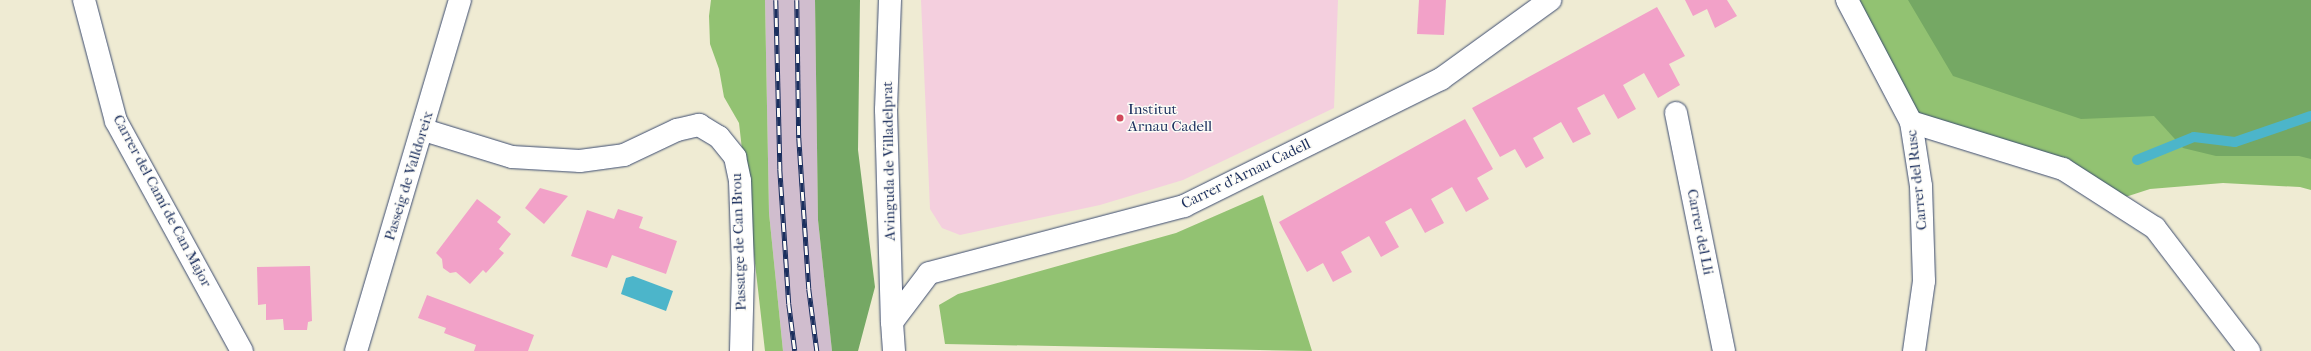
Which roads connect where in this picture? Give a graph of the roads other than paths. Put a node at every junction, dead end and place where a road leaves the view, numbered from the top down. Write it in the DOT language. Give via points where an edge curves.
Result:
graph roads {
  1 [pos="84,0"];
  2 [pos="460,0"];
  3 [pos="890,0"];
  4 [pos="1550,0"];
  5 [pos="1847,0"];
  6 [pos="1676,113"];
  7 [pos="1911,122"];
  8 [pos="424,130"];
  9 [pos="892,322"];
  10 [pos="242,351"];
  11 [pos="356,351"];
  12 [pos="741,351"];
  13 [pos="894,351"];
  14 [pos="1724,351"];
  15 [pos="1914,351"];
  16 [pos="2249,351"];
  1 -- 10 [label="street, Carrer del Camí de Can Major" via="116,121"];
  2 -- 8 [label="street, Passeig de Valldoreix"];
  3 -- 9 [label="street, Avinguda de Villadelprat" via="886,110"];
  4 -- 9 [label="street, Carrer d'Arnau Cadell" via="1441,79 1184,206 929,273"];
  5 -- 7 [label="street, Carrer del Rusc"];
  6 -- 14 [label="street, Carrer del Lli"];
  7 -- 15 [label="street, Carrer del Rusc" via="1921,186 1924,281"];
  7 -- 16 [label="street" via="2063,169 2155,228"];
  8 -- 11 [label="street, Passeig de Valldoreix"];
  8 -- 12 [label="street, Passatge de Can Brou" via="512,157 580,161 624,155 677,130 699,125 719,137 735,157 740,181 743,269"];
  9 -- 13 [label="street"];
}
